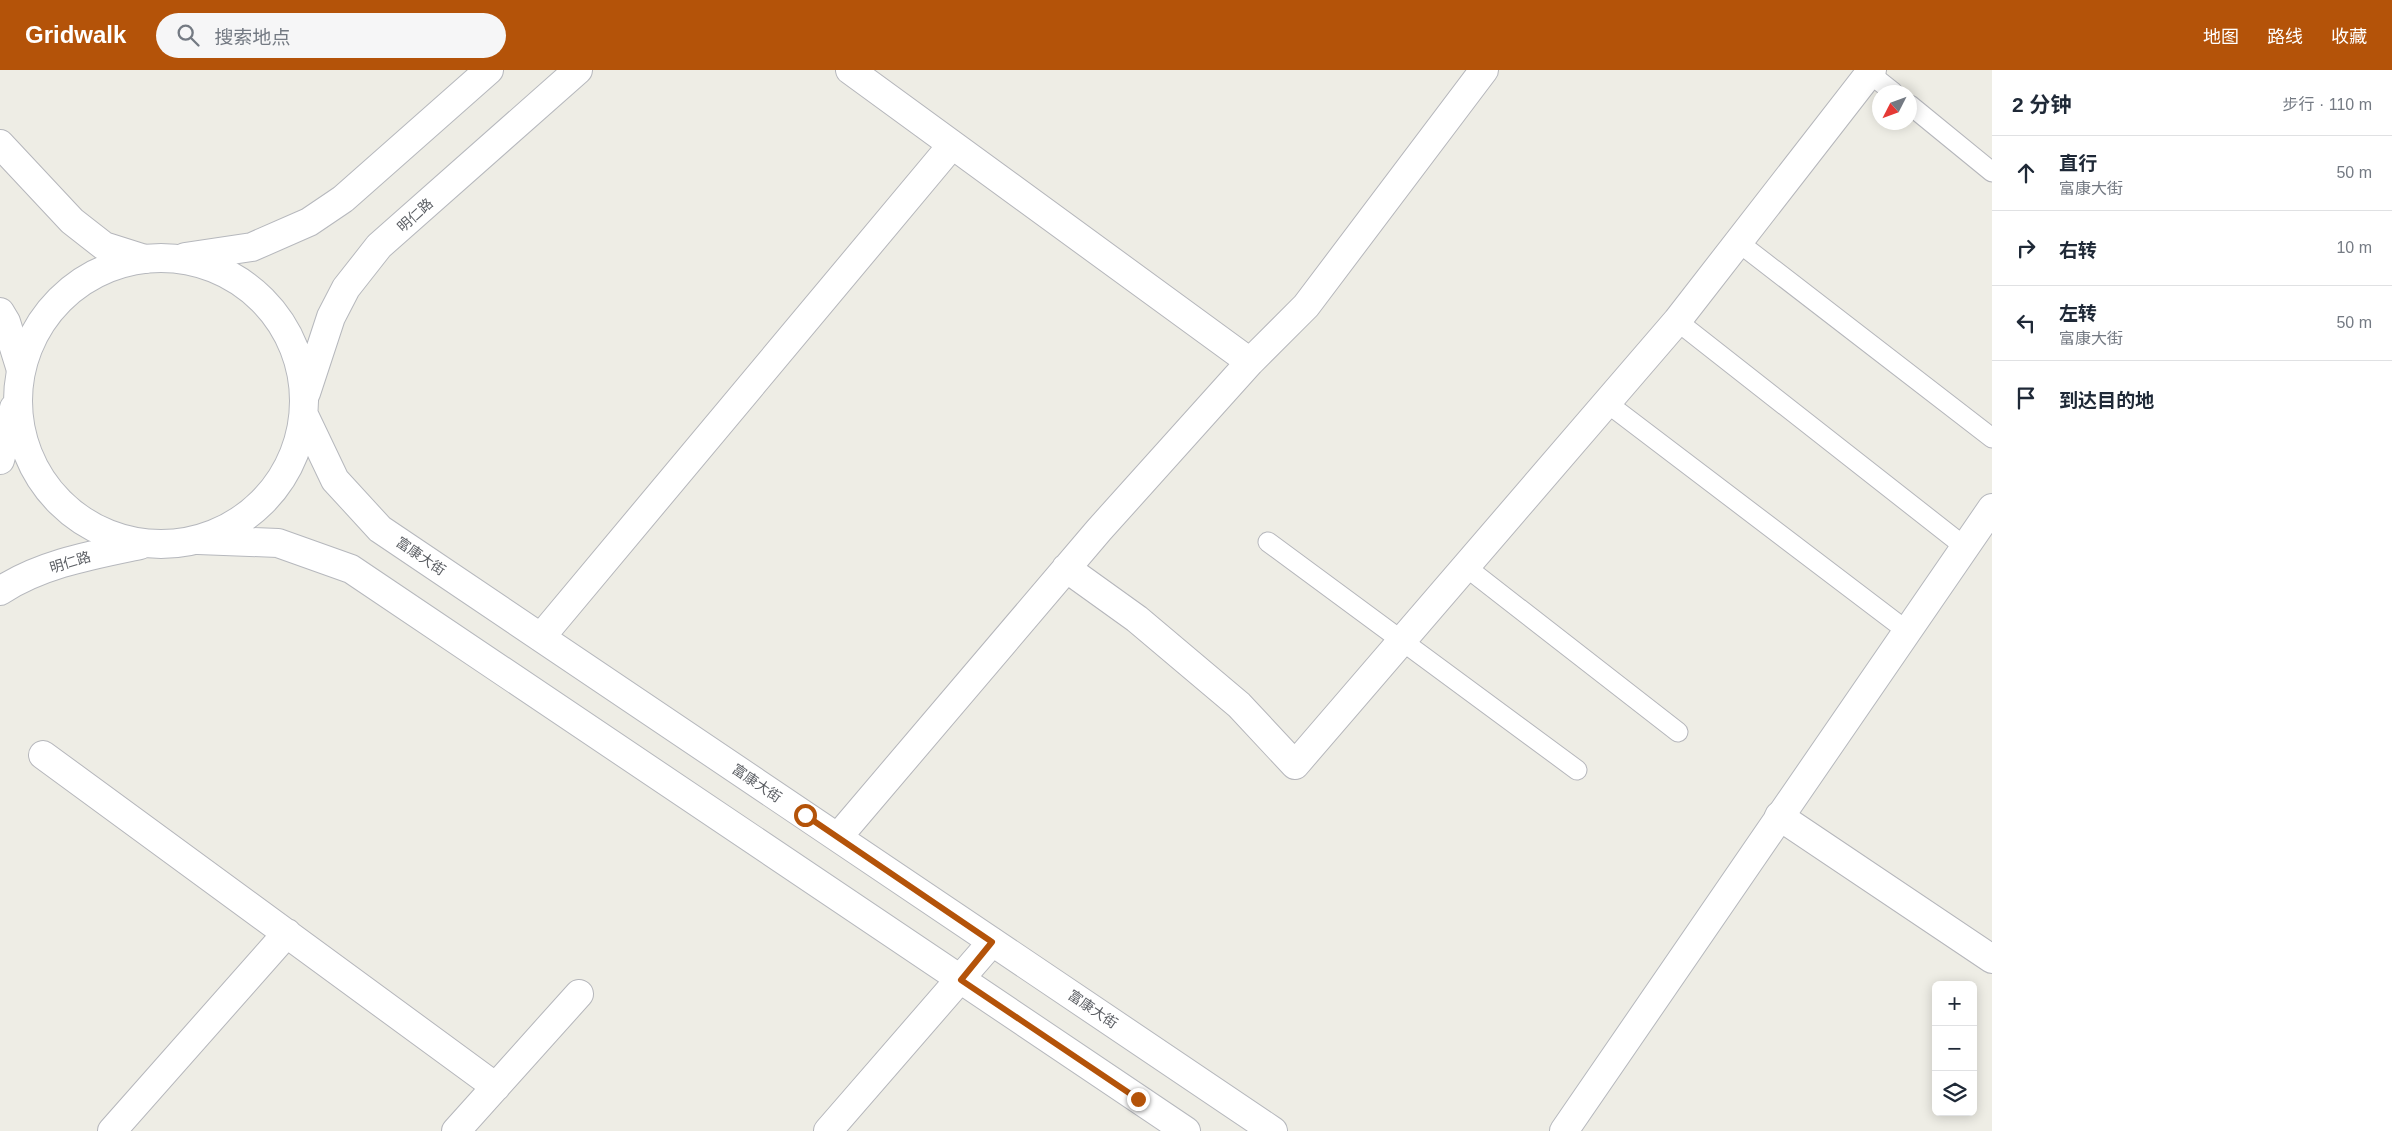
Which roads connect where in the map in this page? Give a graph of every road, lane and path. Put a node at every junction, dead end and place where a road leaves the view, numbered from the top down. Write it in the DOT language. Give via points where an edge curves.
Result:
graph roads {
  1 [pos="489,70"];
  2 [pos="578,70"];
  3 [pos="850,70"];
  4 [pos="1484,70"];
  5 [pos="1871,72"];
  6 [pos="1886,85"];
  7 [pos="1917,111"];
  8 [pos="0,144"];
  9 [pos="952,145"];
  10 [pos="1992,172"];
  11 [pos="1738,242"];
  12 [pos="172,258"];
  13 [pos="145,259"];
  14 [pos="0,312"];
  15 [pos="1677,321"];
  16 [pos="1250,362"];
  17 [pos="19,382"];
  18 [pos="1607,403"];
  19 [pos="304,406"];
  20 [pos="1992,438"];
  21 [pos="0,460"];
  22 [pos="1992,508"];
  23 [pos="198,540"];
  24 [pos="1268,542"];
  25 [pos="144,544"];
  26 [pos="1965,547"];
  27 [pos="1466,567"];
  28 [pos="1066,568"];
  29 [pos="0,591"];
  30 [pos="1907,632"];
  31 [pos="541,637"];
  32 [pos="1402,640"];
  33 [pos="1678,732"];
  34 [pos="43,755"];
  35 [pos="1577,770"];
  36 [pos="1779,816"];
  37 [pos="838,838"];
  38 [pos="287,933"];
  39 [pos="992,942"];
  40 [pos="1992,959"];
  41 [pos="961,980"];
  42 [pos="579,994"];
  43 [pos="496,1087"];
  44 [pos="112,1131"];
  45 [pos="456,1131"];
  46 [pos="828,1131"];
  47 [pos="1186,1131"];
  48 [pos="1273,1131"];
  49 [pos="1564,1131"];
  1 -- 12 [label="street" via="343,199 309,222 252,247"];
  2 -- 19 [label="street, 明仁路" via="379,246 346,288 331,316"];
  3 -- 9 [label="street"];
  4 -- 16 [label="street" via="1306,306"];
  5 -- 6 [label="lane"];
  5 -- 11 [label="street"];
  7 -- 10 [label="lane"];
  8 -- 13 [label="street" via="72,221 104,246"];
  9 -- 16 [label="street"];
  9 -- 31 [label="street"];
  11 -- 15 [label="street"];
  11 -- 20 [label="lane"];
  12 -- 13 [label="street"];
  12 -- 19 [label="street" via="207,265 238,280 265,302 286,330 299,362"];
  13 -- 17 [label="street" via="110,267 79,283 53,307 33,336"];
  14 -- 17 [label="street" via="6,322"];
  15 -- 18 [label="street"];
  15 -- 26 [label="lane"];
  16 -- 28 [label="street"];
  17 -- 21 [label="street"];
  17 -- 25 [label="street" via="22,438 39,477 67,510 103,532"];
  18 -- 27 [label="street"];
  18 -- 30 [label="lane"];
  19 -- 23 [label="street, 明仁路" via="294,458 271,495 238,523"];
  19 -- 31 [label="street, 富康大街" via="335,480 380,529"];
  22 -- 26 [label="street"];
  23 -- 25 [label="street" via="172,545"];
  23 -- 41 [label="street" via="278,543 351,569"];
  24 -- 32 [label="lane"];
  25 -- 29 [label="street, 明仁路" via="83,556 20,578"];
  26 -- 30 [label="street"];
  27 -- 32 [label="street"];
  27 -- 33 [label="lane"];
  28 -- 32 [label="street" via="1137,619 1239,706 1295,765"];
  28 -- 37 [label="street"];
  30 -- 36 [label="street"];
  31 -- 37 [label="street, 富康大街"];
  32 -- 35 [label="lane"];
  34 -- 38 [label="street"];
  36 -- 40 [label="street"];
  36 -- 49 [label="street"];
  37 -- 39 [label="street, 富康大街"];
  38 -- 43 [label="street"];
  38 -- 44 [label="street"];
  39 -- 41 [label="street"];
  39 -- 48 [label="street, 富康大街"];
  41 -- 46 [label="street"];
  41 -- 47 [label="street"];
  42 -- 43 [label="street"];
  43 -- 45 [label="street"];
}
